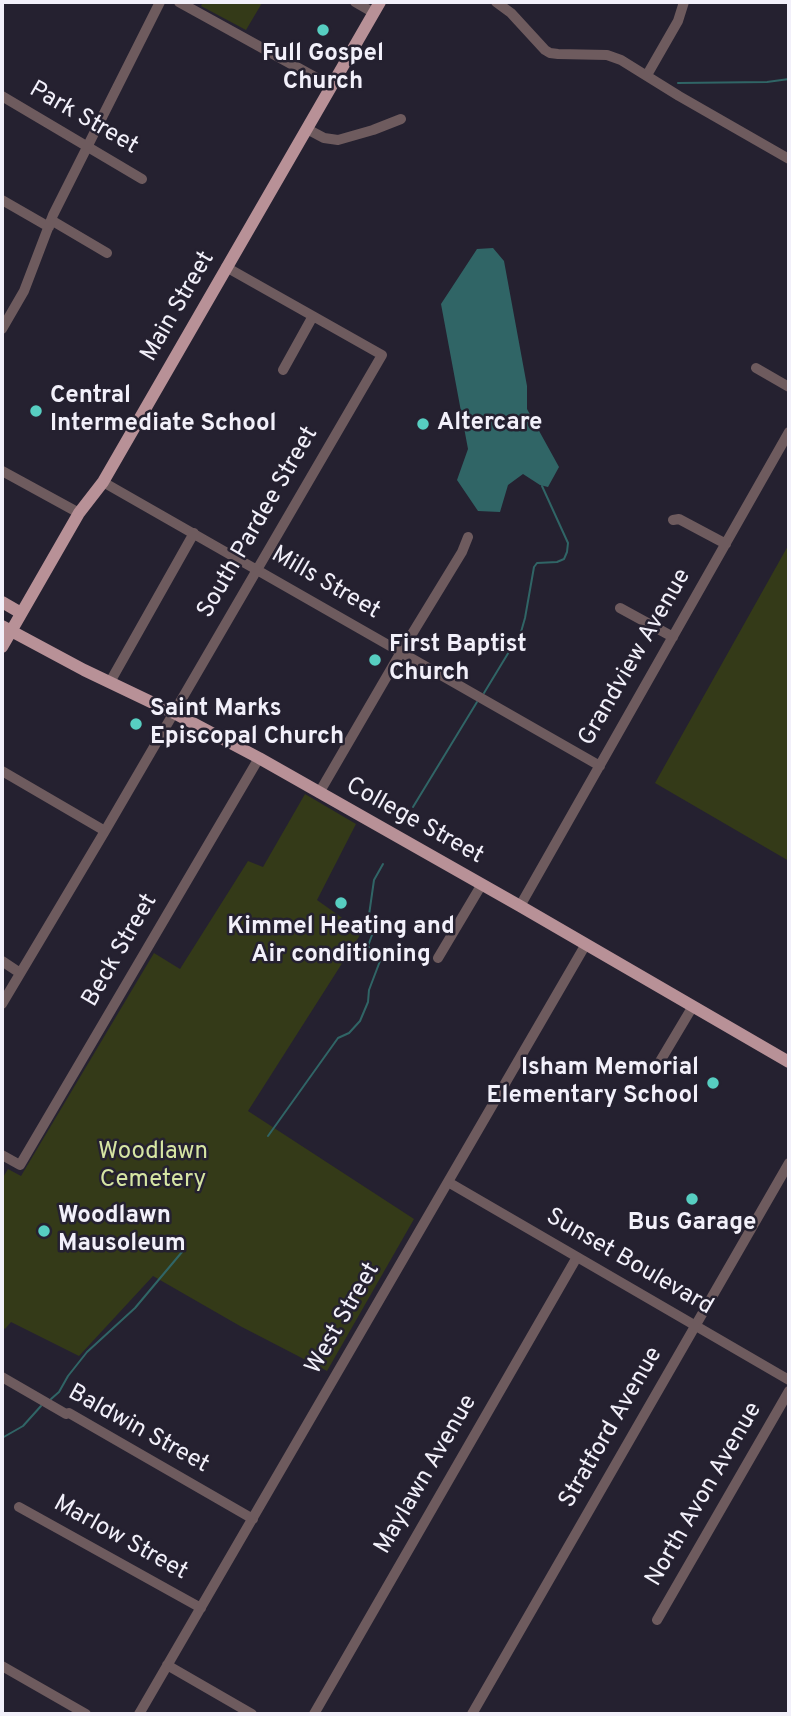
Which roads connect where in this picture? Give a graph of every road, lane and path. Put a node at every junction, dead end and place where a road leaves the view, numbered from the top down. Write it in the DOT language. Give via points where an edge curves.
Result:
graph roads {
  1 [pos="160,2"];
  2 [pos="178,2"];
  3 [pos="355,2"];
  4 [pos="496,2"];
  5 [pos="684,2"];
  6 [pos="377,7"];
  7 [pos="647,75"];
  8 [pos="331,86"];
  9 [pos="2,96"];
  10 [pos="401,119"];
  11 [pos="307,129"];
  12 [pos="88,147"];
  13 [pos="789,159"];
  14 [pos="142,179"];
  15 [pos="2,200"];
  16 [pos="50,224"];
  17 [pos="107,253"];
  18 [pos="226,267"];
  19 [pos="313,316"];
  20 [pos="2,328"];
  21 [pos="756,368"];
  22 [pos="283,370"];
  23 [pos="789,387"];
  24 [pos="789,432"];
  25 [pos="2,471"];
  26 [pos="103,482"];
  27 [pos="79,513"];
  28 [pos="673,520"];
  29 [pos="194,533"];
  30 [pos="468,537"];
  31 [pos="726,544"];
  32 [pos="257,569"];
  33 [pos="2,602"];
  34 [pos="620,608"];
  35 [pos="21,613"];
  36 [pos="7,628"];
  37 [pos="673,637"];
  38 [pos="3,648"];
  39 [pos="401,652"];
  40 [pos="110,682"];
  41 [pos="174,713"];
  42 [pos="259,758"];
  43 [pos="600,766"];
  44 [pos="2,771"];
  45 [pos="319,793"];
  46 [pos="105,831"];
  47 [pos="482,884"];
  48 [pos="520,905"];
  49 [pos="586,944"];
  50 [pos="438,958"];
  51 [pos="2,961"];
  52 [pos="20,973"];
  53 [pos="2,1004"];
  54 [pos="693,1006"];
  55 [pos="789,1062"];
  56 [pos="659,1063"];
  57 [pos="2,1155"];
  58 [pos="789,1163"];
  59 [pos="448,1182"];
  60 [pos="577,1257"];
  61 [pos="695,1326"];
  62 [pos="2,1377"];
  63 [pos="789,1380"];
  64 [pos="789,1391"];
  65 [pos="19,1507"];
  66 [pos="253,1519"];
  67 [pos="201,1608"];
  68 [pos="657,1620"];
  69 [pos="167,1665"];
  70 [pos="2,1666"];
  71 [pos="86,1714"];
  72 [pos="139,1714"];
  73 [pos="252,1714"];
  74 [pos="314,1714"];
  75 [pos="472,1714"];
  1 -- 12 [label="street"];
  2 -- 8 [label="street"];
  3 -- 6 [label="street"];
  4 -- 7 [label="street" via="550,53 607,55"];
  5 -- 7 [label="street"];
  6 -- 8 [label="main road, Main Street"];
  7 -- 13 [label="street"];
  8 -- 11 [label="main road, Main Street"];
  9 -- 12 [label="street, Park Street"];
  10 -- 11 [label="street" via="338,140"];
  11 -- 18 [label="main road, Main Street"];
  12 -- 14 [label="street, Park Street"];
  12 -- 16 [label="street"];
  15 -- 16 [label="street"];
  16 -- 17 [label="street"];
  16 -- 20 [label="street" via="24,291"];
  18 -- 19 [label="street"];
  18 -- 26 [label="main road, Main Street"];
  19 -- 22 [label="street"];
  19 -- 32 [label="street, South Pardee Street" via="382,355"];
  21 -- 23 [label="street"];
  24 -- 31 [label="street, Grandview Avenue"];
  25 -- 27 [label="street"];
  26 -- 27 [label="main road, Main Street"];
  26 -- 29 [label="street, Mills Street"];
  27 -- 35 [label="main road, Main Street"];
  28 -- 31 [label="street"];
  29 -- 32 [label="street, Mills Street"];
  29 -- 40 [label="street"];
  30 -- 39 [label="street"];
  31 -- 37 [label="street, Grandview Avenue"];
  32 -- 39 [label="street, Mills Street"];
  32 -- 41 [label="street, South Pardee Street"];
  33 -- 35 [label="main road"];
  34 -- 37 [label="street"];
  35 -- 36 [label="main road, Main Street"];
  36 -- 38 [label="main road, Main Street"];
  36 -- 40 [label="main road, College Street"];
  37 -- 43 [label="street, Grandview Avenue"];
  39 -- 43 [label="street, Mills Street"];
  39 -- 45 [label="street"];
  40 -- 41 [label="main road, College Street"];
  41 -- 42 [label="main road, College Street"];
  41 -- 46 [label="street, South Pardee Street"];
  42 -- 45 [label="main road, College Street"];
  42 -- 57 [label="street, Beck Street" via="20,1165"];
  43 -- 48 [label="street, Grandview Avenue"];
  44 -- 46 [label="street"];
  45 -- 47 [label="main road, College Street"];
  46 -- 52 [label="street, South Pardee Street"];
  47 -- 48 [label="main road, College Street"];
  47 -- 50 [label="street"];
  48 -- 49 [label="main road, College Street"];
  49 -- 54 [label="main road, College Street"];
  49 -- 59 [label="street, West Street"];
  51 -- 52 [label="street"];
  52 -- 53 [label="street, South Pardee Street"];
  54 -- 55 [label="main road, College Street"];
  54 -- 56 [label="street"];
  58 -- 61 [label="street, Stratford Avenue"];
  59 -- 60 [label="street, Sunset Boulevard"];
  59 -- 66 [label="street, West Street"];
  60 -- 61 [label="street, Sunset Boulevard"];
  60 -- 74 [label="street, Maylawn Avenue"];
  61 -- 63 [label="street, Sunset Boulevard"];
  61 -- 75 [label="street, Stratford Avenue"];
  62 -- 66 [label="street, Baldwin Street"];
  64 -- 68 [label="street, North Avon Avenue"];
  65 -- 67 [label="street, Marlow Street"];
  66 -- 67 [label="street, West Street"];
  67 -- 69 [label="street, West Street"];
  69 -- 72 [label="street, West Street"];
  69 -- 73 [label="street"];
  70 -- 71 [label="street"];
}
